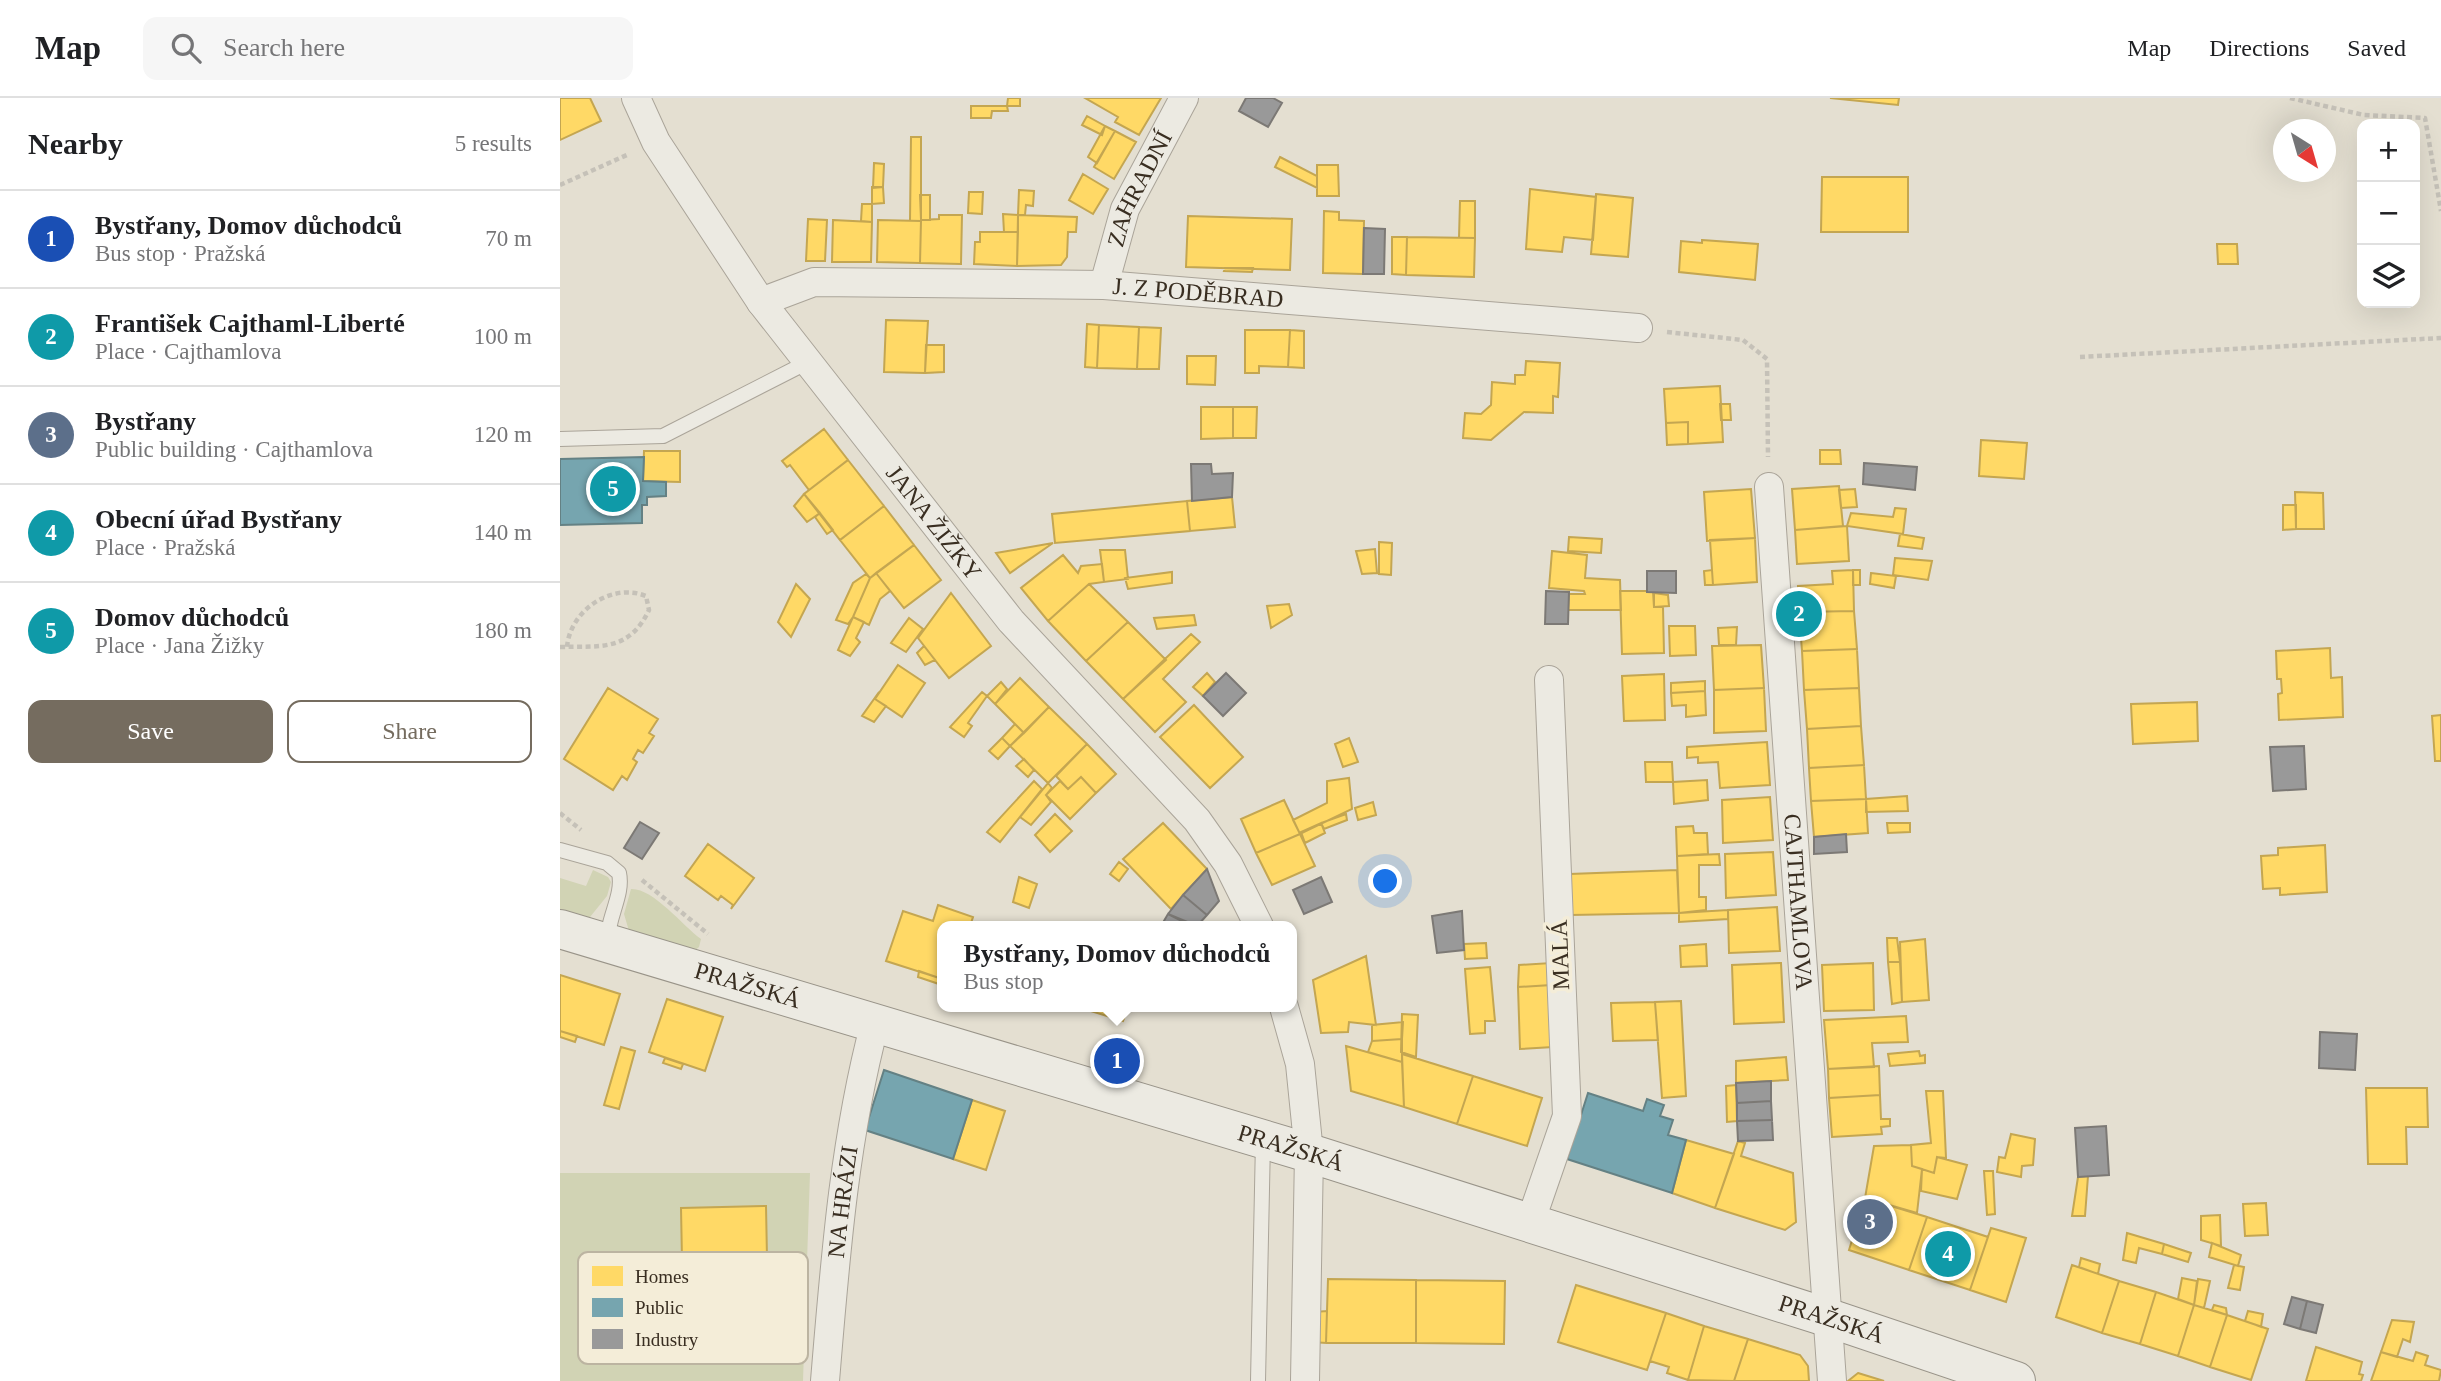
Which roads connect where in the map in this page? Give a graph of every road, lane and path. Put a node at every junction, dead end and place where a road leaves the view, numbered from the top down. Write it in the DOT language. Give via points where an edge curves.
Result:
graph roads {
  1 [pos="636,98"];
  2 [pos="1184,98"];
  3 [pos="2290,98"];
  4 [pos="656,142"];
  5 [pos="560,185"];
  6 [pos="2441,211"];
  7 [pos="1104,285"];
  8 [pos="761,302"];
  9 [pos="1638,328"];
  10 [pos="2441,338"];
  11 [pos="2080,357"];
  12 [pos="806,363"];
  13 [pos="560,439"];
  14 [pos="1769,487"];
  15 [pos="560,647"];
  16 [pos="567,647"];
  17 [pos="1549,680"];
  18 [pos="560,850"];
  19 [pos="1256,921"];
  20 [pos="560,929"];
  21 [pos="608,944"];
  22 [pos="1285,1012"];
  23 [pos="875,1023"];
  24 [pos="1263,1139"];
  25 [pos="1309,1153"];
  26 [pos="1530,1223"];
  27 [pos="1829,1318"];
  28 [pos="825,1381"];
  29 [pos="1258,1381"];
  30 [pos="1305,1381"];
  31 [pos="1832,1381"];
  32 [pos="2016,1381"];
  1 -- 4 [label="street, JANA ŽIŽKY"];
  2 -- 7 [label="street, ZAHRADNÍ" via="1125,209"];
  3 -- 6 [label="path" via="2364,115 2425,118"];
  4 -- 5 [label="path"];
  4 -- 8 [label="street, JANA ŽIŽKY"];
  7 -- 8 [label="street, J. Z PODĚBRAD" via="814,282"];
  7 -- 9 [label="street, J. Z PODĚBRAD"];
  8 -- 12 [label="street, JANA ŽIŽKY"];
  9 -- 14 [label="path" via="1743,340 1767,359"];
  10 -- 11 [label="path"];
  12 -- 13 [label="lane" via="663,436"];
  12 -- 19 [label="street, JANA ŽIŽKY" via="1011,621 1197,820 1228,864"];
  14 -- 27 [label="street, CAJTHAMLOVA"];
  15 -- 16 [label="path"];
  16 -- 16 [label="path" via="613,644 636,632 649,610 646,596 624,594 588,606 576,621"];
  17 -- 26 [label="street, MALÁ" via="1567,1116"];
  18 -- 21 [label="lane" via="607,863 619,873"];
  20 -- 21 [label="street, PRAŽSKÁ"];
  21 -- 23 [label="street, PRAŽSKÁ"];
  22 -- 25 [label="street" via="1300,1064"];
  23 -- 24 [label="street, PRAŽSKÁ"];
  23 -- 28 [label="street, NA HRÁZI" via="855,1110 841,1206"];
  24 -- 25 [label="street, PRAŽSKÁ"];
  24 -- 29 [label="lane"];
  25 -- 26 [label="street, PRAŽSKÁ"];
  25 -- 30 [label="street"];
  26 -- 27 [label="street, PRAŽSKÁ"];
  27 -- 31 [label="street"];
  27 -- 32 [label="street, PRAŽSKÁ"];
}
